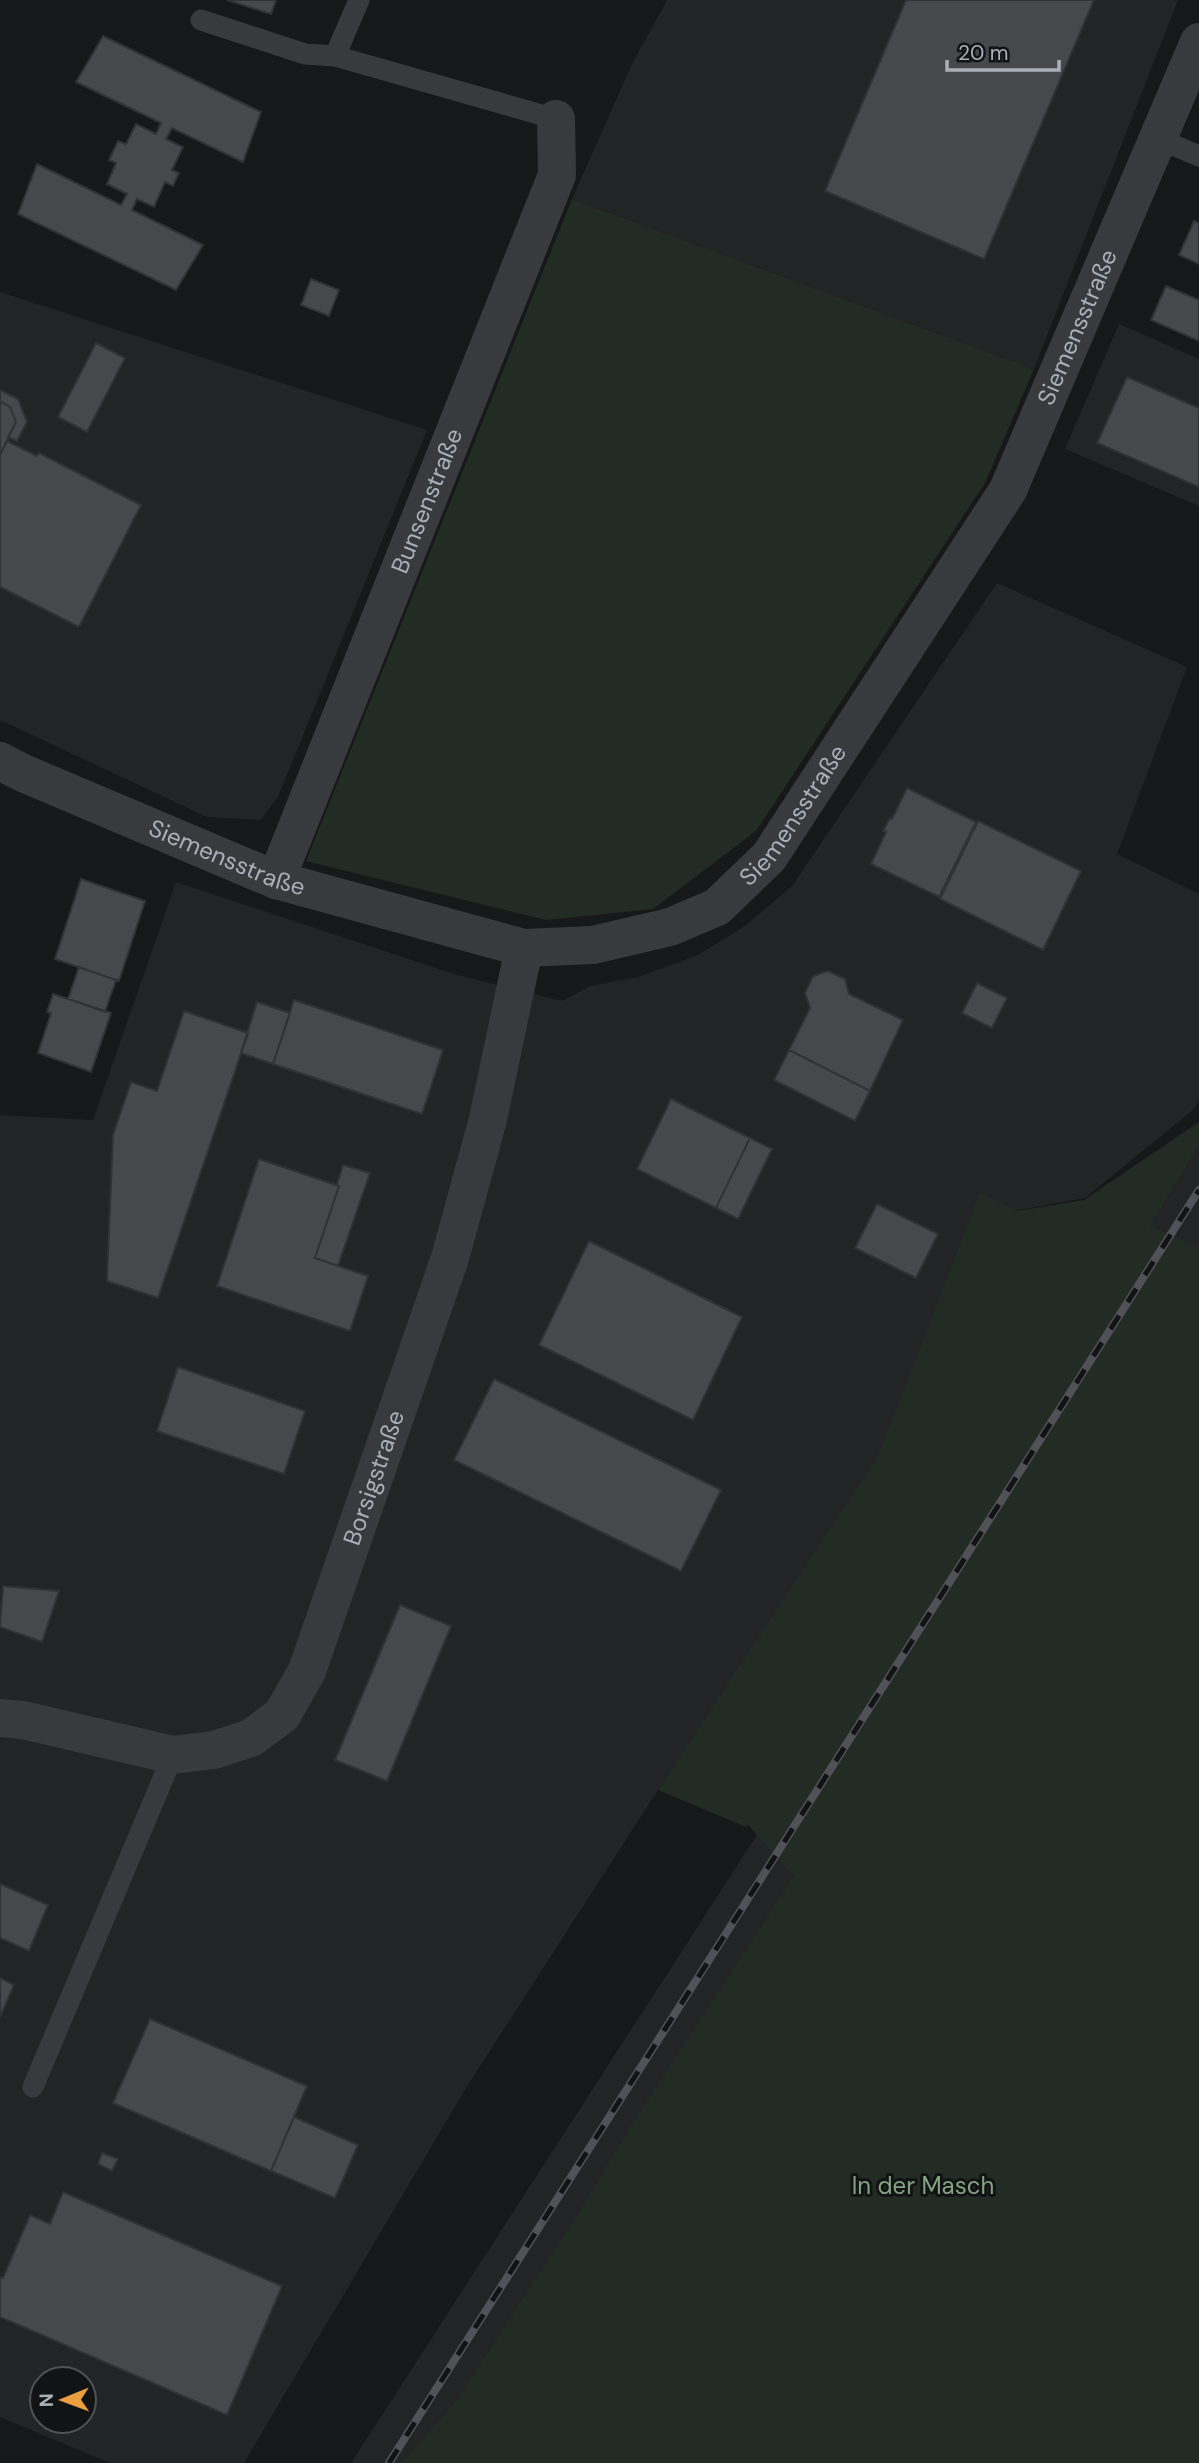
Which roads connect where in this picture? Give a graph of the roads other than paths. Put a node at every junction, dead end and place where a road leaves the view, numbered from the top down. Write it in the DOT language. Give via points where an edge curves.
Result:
graph roads {
  1 [pos="359,0"];
  2 [pos="201,20"];
  3 [pos="1199,42"];
  4 [pos="335,56"];
  5 [pos="556,119"];
  6 [pos="1158,139"];
  7 [pos="1199,156"];
  8 [pos="0,761"];
  9 [pos="276,880"];
  10 [pos="524,948"];
  11 [pos="0,1718"];
  12 [pos="173,1755"];
  13 [pos="33,2087"];
  1 -- 4 [label="lane"];
  2 -- 4 [label="lane" via="305,54"];
  3 -- 6 [label="street, Siemensstraße"];
  4 -- 5 [label="lane"];
  5 -- 9 [label="street, Bunsenstraße" via="557,175"];
  6 -- 7 [label="lane"];
  6 -- 10 [label="street, Siemensstraße" via="1008,490 769,857 717,907 670,927 593,945"];
  8 -- 9 [label="street, Siemensstraße"];
  9 -- 10 [label="street, Siemensstraße"];
  10 -- 12 [label="street, Borsigstraße" via="488,1119 450,1258 307,1671 282,1715 251,1738 214,1751"];
  11 -- 12 [label="street, Borsigstraße"];
  12 -- 13 [label="lane"];
}
